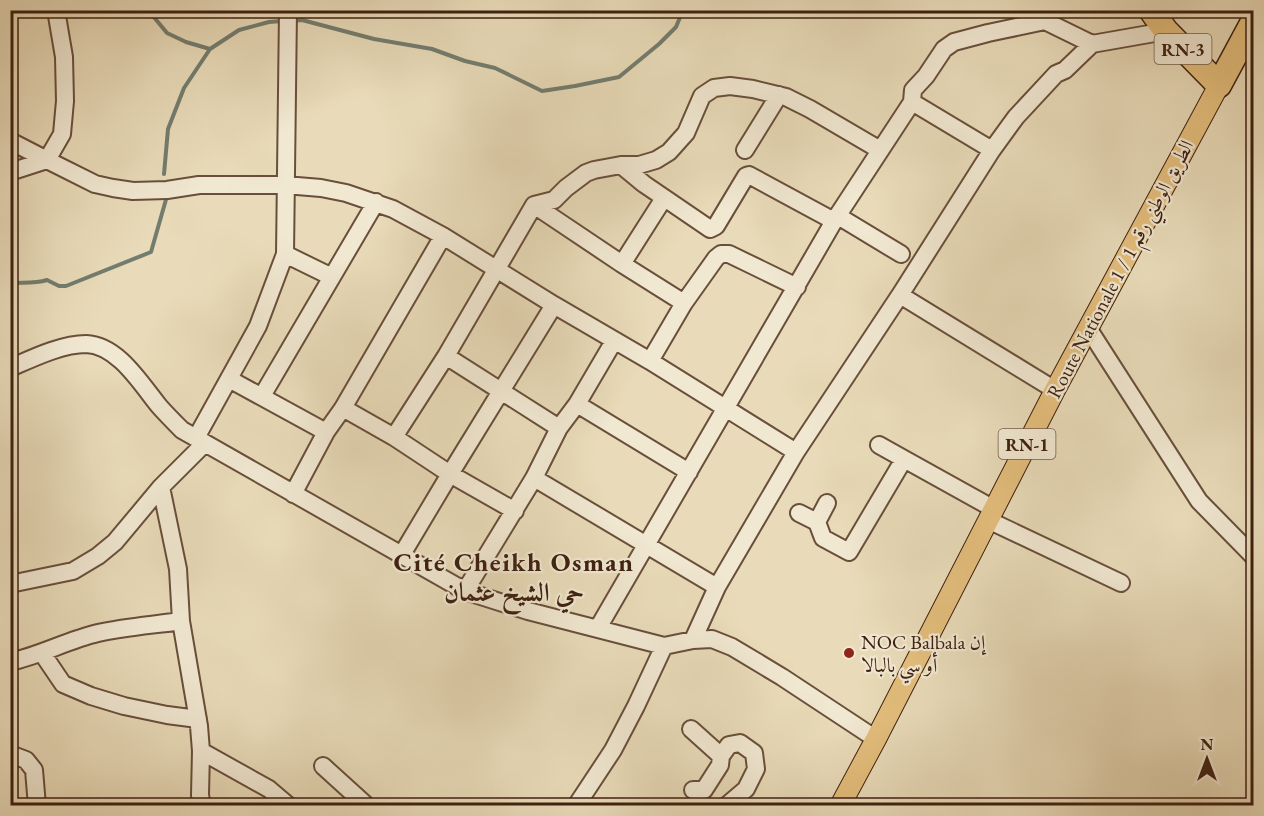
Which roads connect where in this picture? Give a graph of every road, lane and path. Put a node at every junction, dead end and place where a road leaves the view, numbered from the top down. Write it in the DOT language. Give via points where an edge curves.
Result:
graph roads {
  1 [pos="56,10"];
  2 [pos="288,10"];
  3 [pos="1151,10"];
  4 [pos="1254,20"];
  5 [pos="1166,31"];
  6 [pos="1092,44"];
  7 [pos="1219,85"];
  8 [pos="779,95"];
  9 [pos="912,102"];
  10 [pos="10,141"];
  11 [pos="745,150"];
  12 [pos="880,150"];
  13 [pos="992,150"];
  14 [pos="47,160"];
  15 [pos="621,165"];
  16 [pos="10,172"];
  17 [pos="285,185"];
  18 [pos="664,198"];
  19 [pos="376,202"];
  20 [pos="534,205"];
  21 [pos="836,219"];
  22 [pos="443,236"];
  23 [pos="285,254"];
  24 [pos="901,254"];
  25 [pos="622,264"];
  26 [pos="496,270"];
  27 [pos="332,277"];
  28 [pos="797,287"];
  29 [pos="900,295"];
  30 [pos="684,303"];
  31 [pos="554,305"];
  32 [pos="1088,328"];
  33 [pos="614,341"];
  34 [pos="446,356"];
  35 [pos="650,361"];
  36 [pos="10,368"];
  37 [pos="229,379"];
  38 [pos="1055,390"];
  39 [pos="502,391"];
  40 [pos="262,396"];
  41 [pos="577,404"];
  42 [pos="343,408"];
  43 [pos="726,409"];
  44 [pos="560,428"];
  45 [pos="326,432"];
  46 [pos="394,437"];
  47 [pos="200,440"];
  48 [pos="879,445"];
  49 [pos="796,452"];
  50 [pos="904,459"];
  51 [pos="689,472"];
  52 [pos="450,474"];
  53 [pos="534,478"];
  54 [pos="161,487"];
  55 [pos="293,494"];
  56 [pos="827,503"];
  57 [pos="515,511"];
  58 [pos="799,513"];
  59 [pos="991,514"];
  60 [pos="817,522"];
  61 [pos="647,544"];
  62 [pos="401,556"];
  63 [pos="1254,557"];
  64 [pos="1121,583"];
  65 [pos="10,584"];
  66 [pos="717,587"];
  67 [pos="465,591"];
  68 [pos="181,621"];
  69 [pos="598,628"];
  70 [pos="693,640"];
  71 [pos="664,646"];
  72 [pos="42,653"];
  73 [pos="10,662"];
  74 [pos="198,719"];
  75 [pos="691,729"];
  76 [pos="876,739"];
  77 [pos="201,751"];
  78 [pos="10,754"];
  79 [pos="721,756"];
  80 [pos="322,766"];
  81 [pos="693,790"];
  82 [pos="37,806"];
  83 [pos="202,806"];
  84 [pos="289,806"];
  85 [pos="367,806"];
  86 [pos="576,806"];
  87 [pos="726,806"];
  88 [pos="840,806"];
  1 -- 14 [label="street" via="65,101 62,134"];
  2 -- 17 [label="street"];
  3 -- 5 [label="highway, RN-3"];
  4 -- 7 [label="highway, Route Nationale 1 / الطريق الوطني رقم 1 / RN-1"];
  5 -- 6 [label="street"];
  5 -- 7 [label="highway, RN-3"];
  6 -- 9 [label="street" via="1044,21 954,42 944,49 913,90"];
  6 -- 13 [label="street" via="1049,81"];
  7 -- 32 [label="main road, Route Nationale 1 / الطريق الوطني رقم 1 / RN-1"];
  8 -- 11 [label="street"];
  8 -- 12 [label="street"];
  8 -- 15 [label="street" via="714,87 702,96 686,133 669,152 639,165"];
  9 -- 12 [label="street"];
  9 -- 13 [label="street"];
  10 -- 14 [label="street"];
  12 -- 21 [label="street"];
  13 -- 29 [label="street"];
  14 -- 16 [label="street"];
  14 -- 17 [label="street" via="95,184 133,191 199,185"];
  15 -- 18 [label="street"];
  15 -- 20 [label="street" via="586,173 554,200"];
  17 -- 19 [label="street" via="321,188"];
  17 -- 23 [label="street"];
  18 -- 21 [label="street" via="710,229 716,226 749,175"];
  18 -- 25 [label="street"];
  19 -- 22 [label="street"];
  19 -- 27 [label="street"];
  20 -- 25 [label="street"];
  20 -- 26 [label="street"];
  21 -- 24 [label="street"];
  21 -- 28 [label="street"];
  22 -- 26 [label="street"];
  22 -- 42 [label="street"];
  23 -- 27 [label="street"];
  23 -- 37 [label="street" via="258,326"];
  25 -- 30 [label="street"];
  26 -- 31 [label="street"];
  26 -- 34 [label="street"];
  27 -- 40 [label="street"];
  28 -- 30 [label="street" via="729,254 721,254"];
  28 -- 43 [label="street"];
  29 -- 38 [label="street"];
  29 -- 49 [label="street"];
  30 -- 35 [label="street"];
  31 -- 33 [label="street"];
  31 -- 39 [label="street"];
  32 -- 38 [label="main road, Route Nationale 1 / الطريق الوطني رقم 1 / RN-1"];
  32 -- 63 [label="street" via="1199,501"];
  33 -- 35 [label="street"];
  33 -- 41 [label="street"];
  34 -- 39 [label="street"];
  34 -- 46 [label="street"];
  35 -- 43 [label="street"];
  36 -- 47 [label="street" via="61,348 87,344 104,348 117,357 182,430"];
  37 -- 40 [label="street"];
  37 -- 47 [label="street"];
  38 -- 59 [label="main road, Route Nationale 1 / الطريق الوطني رقم 1 / RN-1"];
  39 -- 44 [label="street"];
  39 -- 52 [label="street"];
  40 -- 45 [label="street"];
  41 -- 44 [label="street"];
  41 -- 51 [label="street"];
  42 -- 45 [label="street"];
  42 -- 46 [label="street"];
  43 -- 49 [label="street"];
  43 -- 51 [label="street"];
  44 -- 53 [label="street"];
  45 -- 55 [label="street"];
  46 -- 52 [label="street"];
  47 -- 54 [label="street"];
  47 -- 55 [label="street"];
  48 -- 50 [label="street"];
  49 -- 66 [label="street"];
  50 -- 59 [label="street"];
  50 -- 60 [label="street" via="849,552 823,538"];
  51 -- 61 [label="street"];
  52 -- 57 [label="street"];
  52 -- 62 [label="street"];
  53 -- 57 [label="street"];
  53 -- 61 [label="street"];
  54 -- 65 [label="street" via="115,542 98,556 73,571"];
  54 -- 68 [label="street" via="178,569"];
  55 -- 62 [label="street"];
  56 -- 60 [label="street"];
  57 -- 67 [label="street"];
  58 -- 60 [label="street"];
  59 -- 64 [label="street"];
  59 -- 76 [label="main road, Route Nationale 1 / الطريق الوطني رقم 1 / RN-1"];
  61 -- 66 [label="street"];
  61 -- 69 [label="street"];
  62 -- 67 [label="street"];
  66 -- 70 [label="street"];
  67 -- 69 [label="street"];
  68 -- 72 [label="street" via="99,633"];
  68 -- 74 [label="street"];
  69 -- 71 [label="street"];
  70 -- 71 [label="street"];
  70 -- 76 [label="street" via="712,639 732,647"];
  71 -- 86 [label="street" via="614,750"];
  72 -- 73 [label="street"];
  72 -- 74 [label="street" via="63,684 91,696"];
  74 -- 77 [label="street"];
  75 -- 79 [label="street"];
  76 -- 88 [label="main road, Route Nationale 1 / الطريق الوطني رقم 1 / RN-1"];
  77 -- 83 [label="street"];
  77 -- 84 [label="street" via="269,789"];
  78 -- 82 [label="street" via="26,760 34,770"];
  79 -- 81 [label="street" via="720,765 704,790"];
  79 -- 87 [label="street" via="729,745 740,743 754,753 756,769 746,789"];
  80 -- 85 [label="street"];
}
